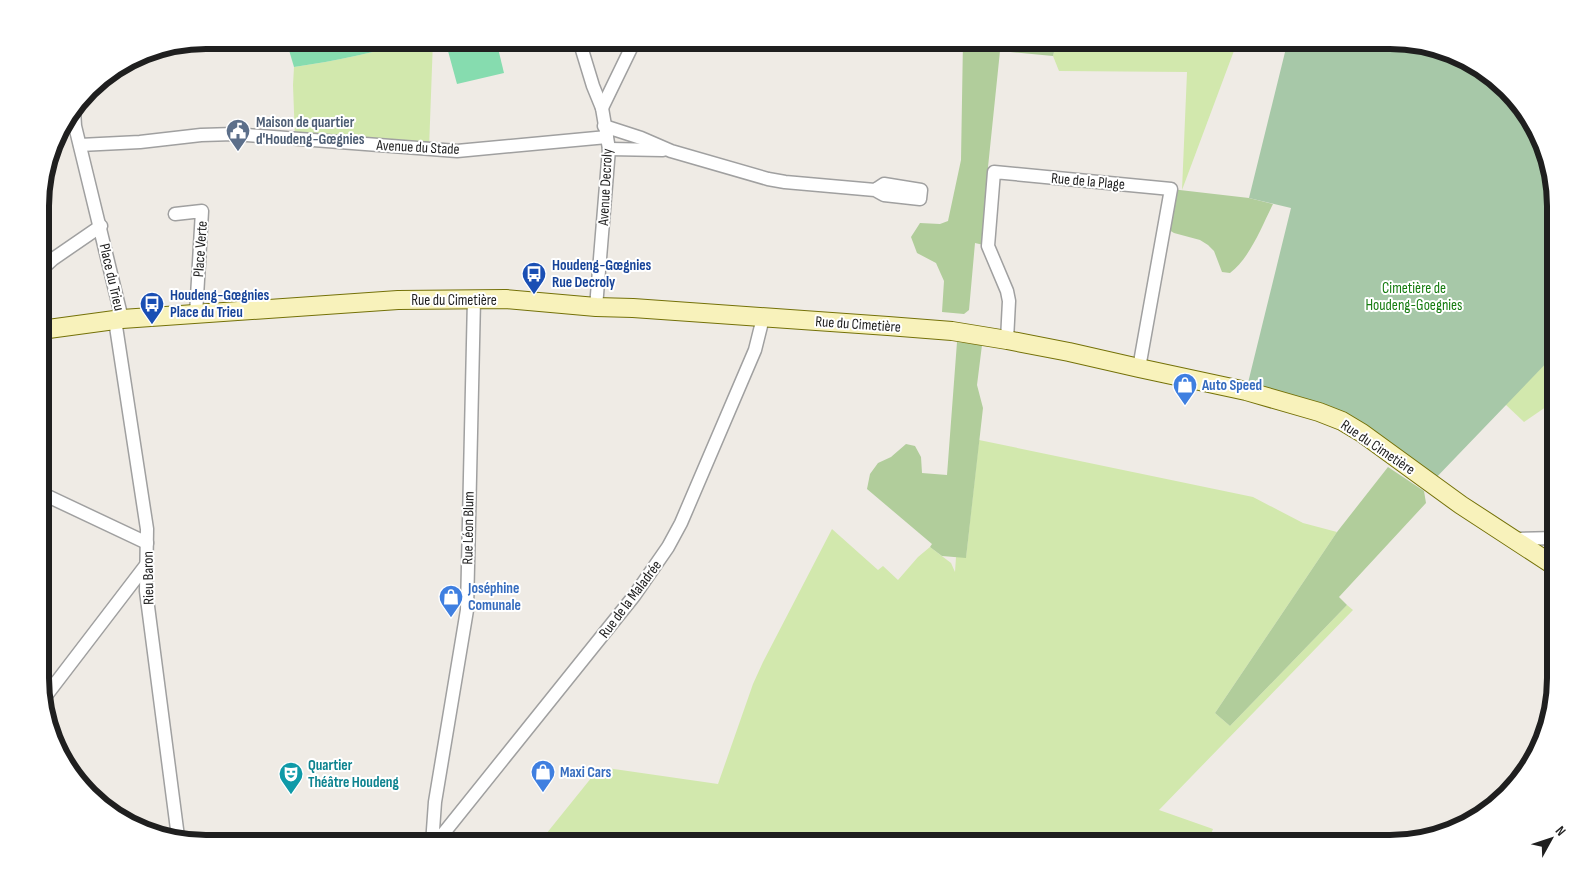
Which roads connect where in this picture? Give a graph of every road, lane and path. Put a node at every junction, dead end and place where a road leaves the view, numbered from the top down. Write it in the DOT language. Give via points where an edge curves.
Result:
graph roads {
  1 [pos="582,49"];
  2 [pos="631,49"];
  3 [pos="602,108"];
  4 [pos="75,120"];
  5 [pos="607,138"];
  6 [pos="80,145"];
  7 [pos="671,150"];
  8 [pos="921,195"];
  9 [pos="175,214"];
  10 [pos="100,226"];
  11 [pos="49,257"];
  12 [pos="52,259"];
  13 [pos="49,262"];
  14 [pos="474,299"];
  15 [pos="596,307"];
  16 [pos="196,314"];
  17 [pos="762,318"];
  18 [pos="119,319"];
  19 [pos="49,329"];
  20 [pos="1007,340"];
  21 [pos="1139,368"];
  22 [pos="49,497"];
  23 [pos="1547,538"];
  24 [pos="1513,539"];
  25 [pos="147,544"];
  26 [pos="1547,561"];
  27 [pos="146,565"];
  28 [pos="50,691"];
  29 [pos="178,832"];
  30 [pos="434,835"];
  31 [pos="441,835"];
  1 -- 3 [label="street, Avenue Decroly"];
  2 -- 3 [label="street"];
  3 -- 5 [label="street, Avenue Decroly"];
  4 -- 6 [label="street"];
  5 -- 6 [label="street, Avenue du Stade" via="457,151 234,134"];
  5 -- 7 [label="street, Avenue du Stade"];
  5 -- 7 [label="street" via="641,138"];
  5 -- 15 [label="street, Avenue Decroly"];
  6 -- 10 [label="street"];
  7 -- 8 [label="street" via="768,179 875,190 884,195"];
  9 -- 16 [label="street, Place Verte" via="202,211"];
  10 -- 12 [label="street, Place du Trieu"];
  10 -- 18 [label="street, Place du Trieu"];
  11 -- 12 [label="street"];
  12 -- 13 [label="street, Place du Trieu"];
  14 -- 15 [label="street, Rue du Cimetière"];
  14 -- 16 [label="street, Rue du Cimetière" via="398,300"];
  14 -- 30 [label="street, Rue Léon Blum" via="466,610 435,802"];
  15 -- 17 [label="street, Rue du Cimetière"];
  16 -- 18 [label="street, Rue du Cimetière"];
  17 -- 20 [label="street, Rue du Cimetière" via="952,331"];
  17 -- 31 [label="street, Rue de la Maladrée" via="755,350 668,547 634,596"];
  18 -- 19 [label="street, Place du Trieu"];
  18 -- 25 [label="street, Rieu Baron"];
  20 -- 21 [label="street, Rue du Cimetière"];
  20 -- 21 [label="street, Rue de la Plage" via="1009,301 988,246 994,172 1171,189"];
  21 -- 24 [label="street, Rue du Cimetière" via="1246,391 1342,421"];
  22 -- 25 [label="street"];
  23 -- 24 [label="street"];
  24 -- 26 [label="street, Rue du Cimetière"];
  25 -- 27 [label="street, Rieu Baron"];
  27 -- 28 [label="street"];
  27 -- 29 [label="street, Rieu Baron" via="146,591"];
}
